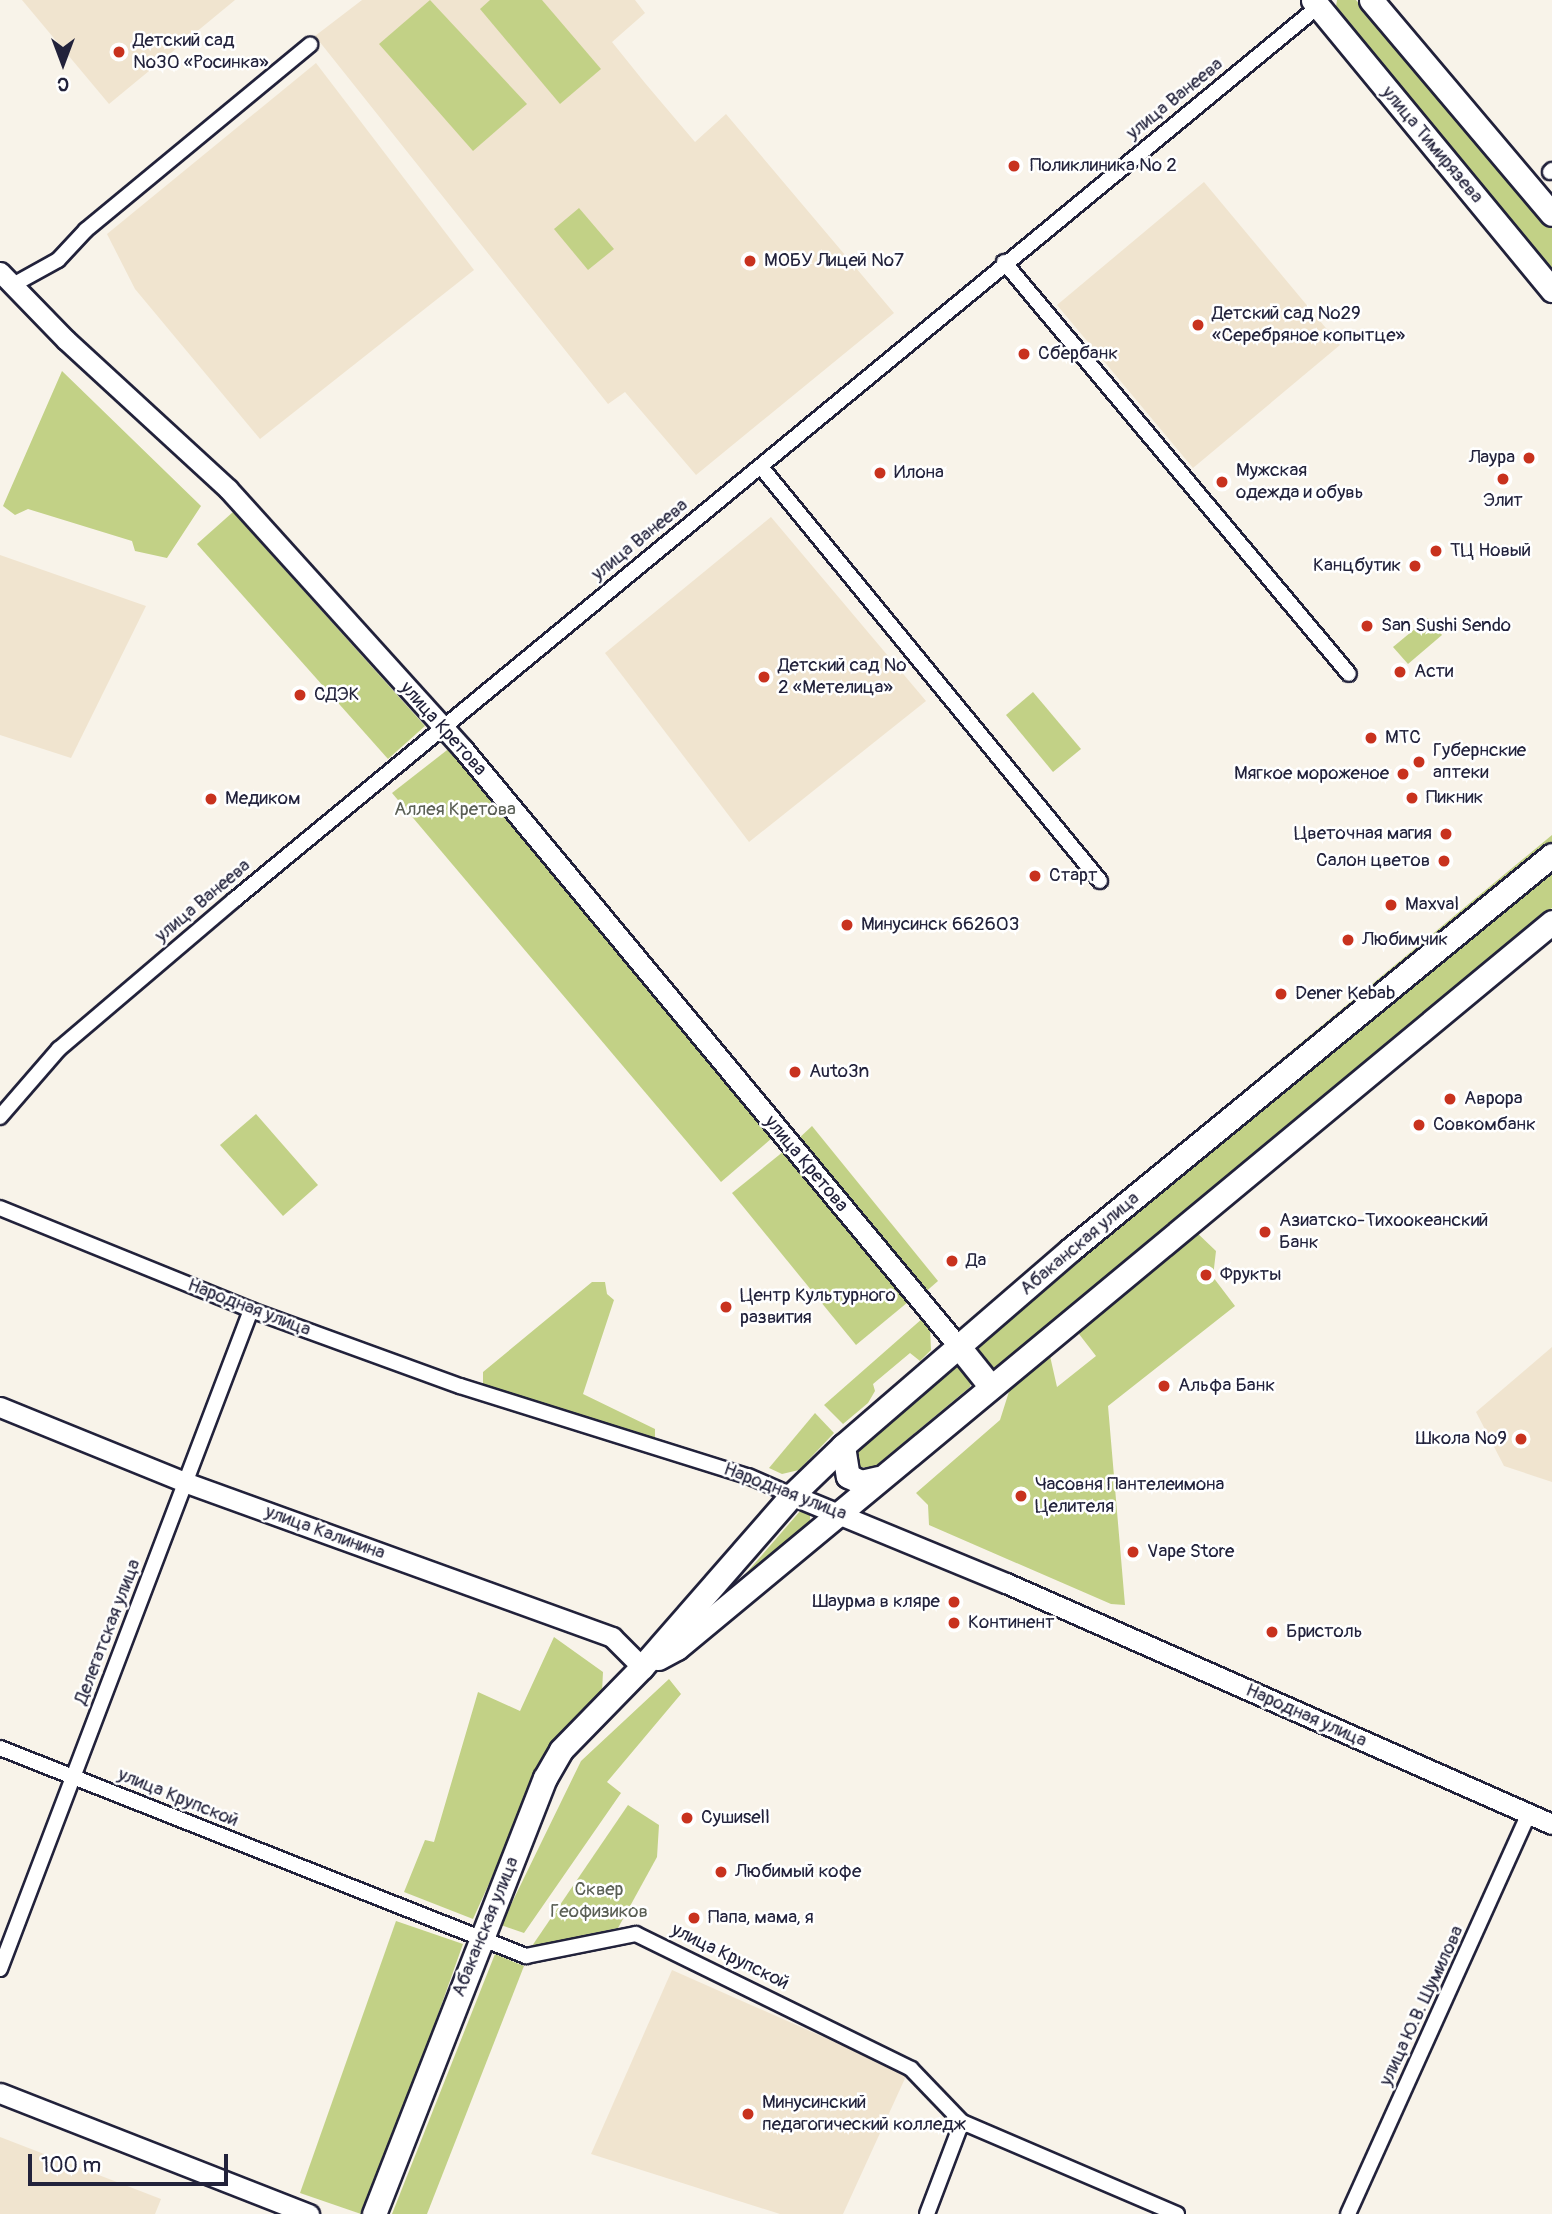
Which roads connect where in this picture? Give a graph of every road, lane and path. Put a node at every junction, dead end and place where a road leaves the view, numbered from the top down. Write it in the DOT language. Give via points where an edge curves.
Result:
graph roads {
  1 [pos="1371,0"];
  2 [pos="1319,2"];
  3 [pos="310,45"];
  4 [pos="1552,214"];
  5 [pos="1004,262"];
  6 [pos="6,279"];
  7 [pos="1552,290"];
  8 [pos="761,467"];
  9 [pos="1349,674"];
  10 [pos="442,728"];
  11 [pos="1552,855"];
  12 [pos="1100,881"];
  13 [pos="1552,922"];
  14 [pos="0,1117"];
  15 [pos="0,1208"];
  16 [pos="251,1310"];
  17 [pos="959,1347"];
  18 [pos="990,1387"];
  19 [pos="0,1406"];
  20 [pos="843,1446"];
  21 [pos="879,1478"];
  22 [pos="187,1483"];
  23 [pos="792,1495"];
  24 [pos="839,1513"];
  25 [pos="642,1667"];
  26 [pos="0,1748"];
  27 [pos="72,1777"];
  28 [pos="1529,1814"];
  29 [pos="1552,1824"];
  30 [pos="481,1938"];
  31 [pos="0,1969"];
  32 [pos="0,2093"];
  33 [pos="962,2122"];
  34 [pos="309,2214"];
  35 [pos="374,2214"];
  36 [pos="927,2214"];
  37 [pos="1177,2214"];
  38 [pos="1348,2214"];
  1 -- 4 [label="main road"];
  2 -- 5 [label="street, улица Ванеева"];
  2 -- 7 [label="main road, улица Тимирязева"];
  3 -- 6 [label="street" via="86,230 58,260"];
  5 -- 8 [label="street, улица Ванеева"];
  5 -- 9 [label="street"];
  6 -- 10 [label="street, улица Кретова" via="228,489"];
  8 -- 10 [label="street, улица Ванеева"];
  8 -- 12 [label="street"];
  10 -- 14 [label="street, улица Ванеева" via="59,1049"];
  10 -- 17 [label="street, улица Кретова"];
  11 -- 17 [label="main road, Абаканская улица"];
  13 -- 18 [label="main road, Абаканская улица"];
  15 -- 16 [label="street, Народная улица"];
  16 -- 22 [label="street, Делегатская улица"];
  16 -- 23 [label="street, Народная улица" via="460,1386 748,1476"];
  17 -- 18 [label="main road"];
  17 -- 20 [label="main road, Абаканская улица"];
  18 -- 21 [label="main road, Абаканская улица"];
  19 -- 22 [label="street, улица Калинина"];
  20 -- 21 [label="main road" via="848,1476 861,1482"];
  20 -- 23 [label="main road, Абаканская улица"];
  21 -- 24 [label="main road, Абаканская улица"];
  22 -- 25 [label="street, улица Калинина" via="612,1637"];
  22 -- 27 [label="street, Делегатская улица"];
  23 -- 24 [label="street, Народная улица"];
  23 -- 25 [label="main road, Абаканская улица"];
  24 -- 25 [label="main road, Абаканская улица" via="677,1648"];
  24 -- 28 [label="street, Народная улица"];
  25 -- 30 [label="main road, Абаканская улица" via="561,1750"];
  26 -- 27 [label="street, улица Крупской"];
  27 -- 30 [label="street, улица Крупской"];
  27 -- 31 [label="street, Делегатская улица"];
  28 -- 29 [label="street, Народная улица"];
  28 -- 38 [label="street, улица Ю.В. Шумилова"];
  30 -- 33 [label="street, улица Крупской" via="526,1955 636,1934 911,2069"];
  30 -- 35 [label="main road, Абаканская улица"];
  32 -- 34 [label="street"];
  33 -- 36 [label="street"];
  33 -- 37 [label="street, улица Крупской"];
}
